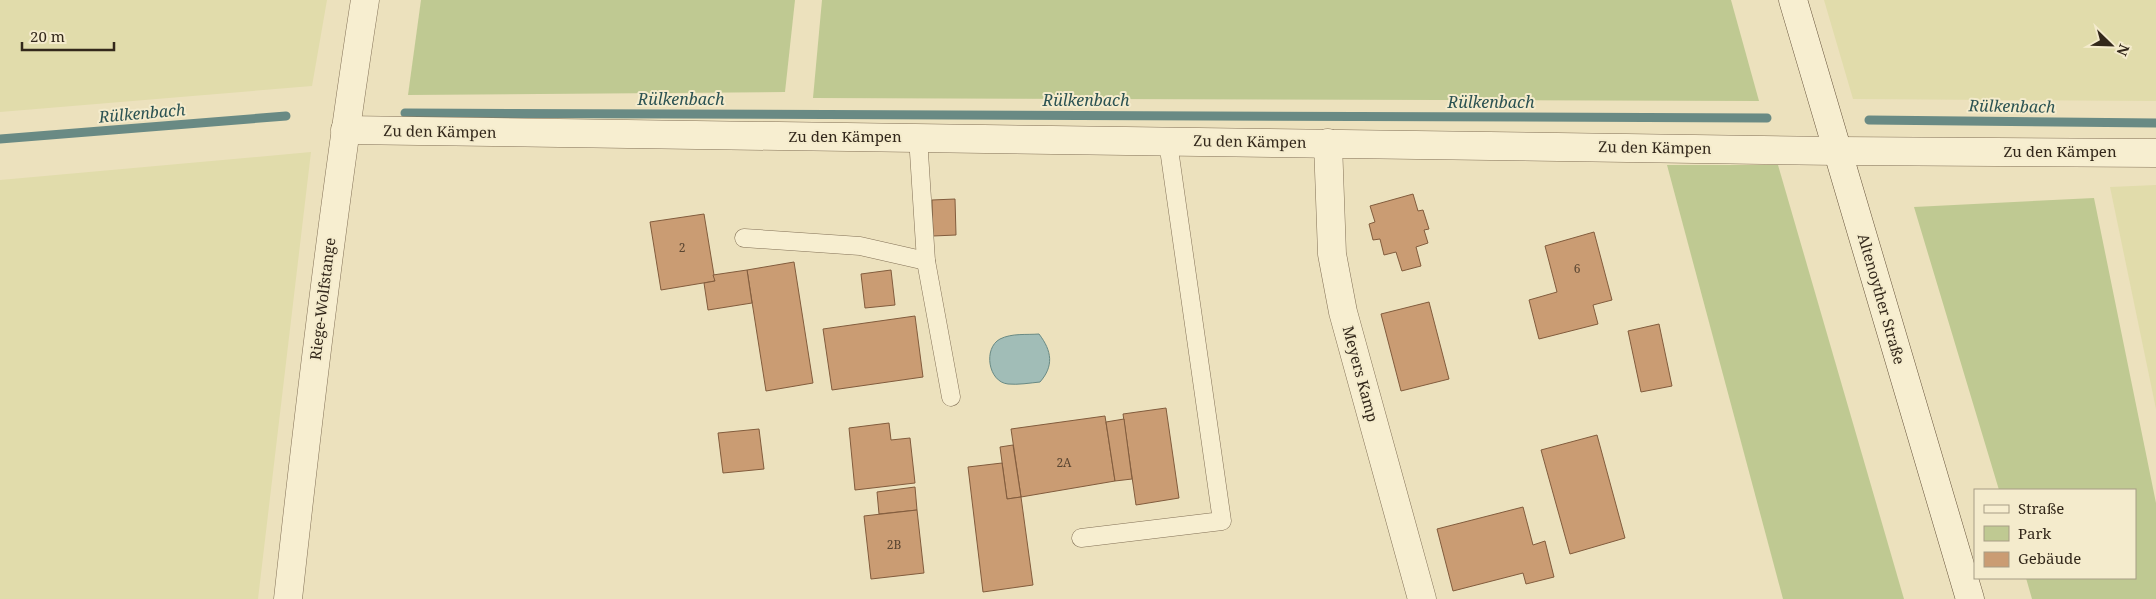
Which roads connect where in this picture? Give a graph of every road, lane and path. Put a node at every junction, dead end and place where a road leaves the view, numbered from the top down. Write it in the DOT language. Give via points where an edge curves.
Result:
graph roads {
  1 [pos="365,0"];
  2 [pos="1793,0"];
  3 [pos="345,130"];
  4 [pos="918,137"];
  5 [pos="1168,142"];
  6 [pos="1328,143"];
  7 [pos="1837,151"];
  8 [pos="2156,153"];
  9 [pos="744,238"];
  10 [pos="926,261"];
  11 [pos="951,397"];
  12 [pos="1081,538"];
  13 [pos="288,599"];
  14 [pos="1422,599"];
  15 [pos="1970,599"];
  1 -- 3 [label="street, Riege-Wolfstange"];
  2 -- 7 [label="street, Altenoyther Straße"];
  3 -- 4 [label="street, Zu den Kämpen"];
  3 -- 13 [label="street, Riege-Wolfstange"];
  4 -- 5 [label="street, Zu den Kämpen"];
  4 -- 10 [label="lane"];
  5 -- 6 [label="street, Zu den Kämpen"];
  5 -- 12 [label="lane" via="1222,521"];
  6 -- 7 [label="street, Zu den Kämpen"];
  6 -- 14 [label="street, Meyers Kamp" via="1332,254 1343,312"];
  7 -- 8 [label="street, Zu den Kämpen"];
  7 -- 15 [label="street, Altenoyther Straße"];
  9 -- 10 [label="lane" via="860,246"];
  10 -- 11 [label="lane"];
}
